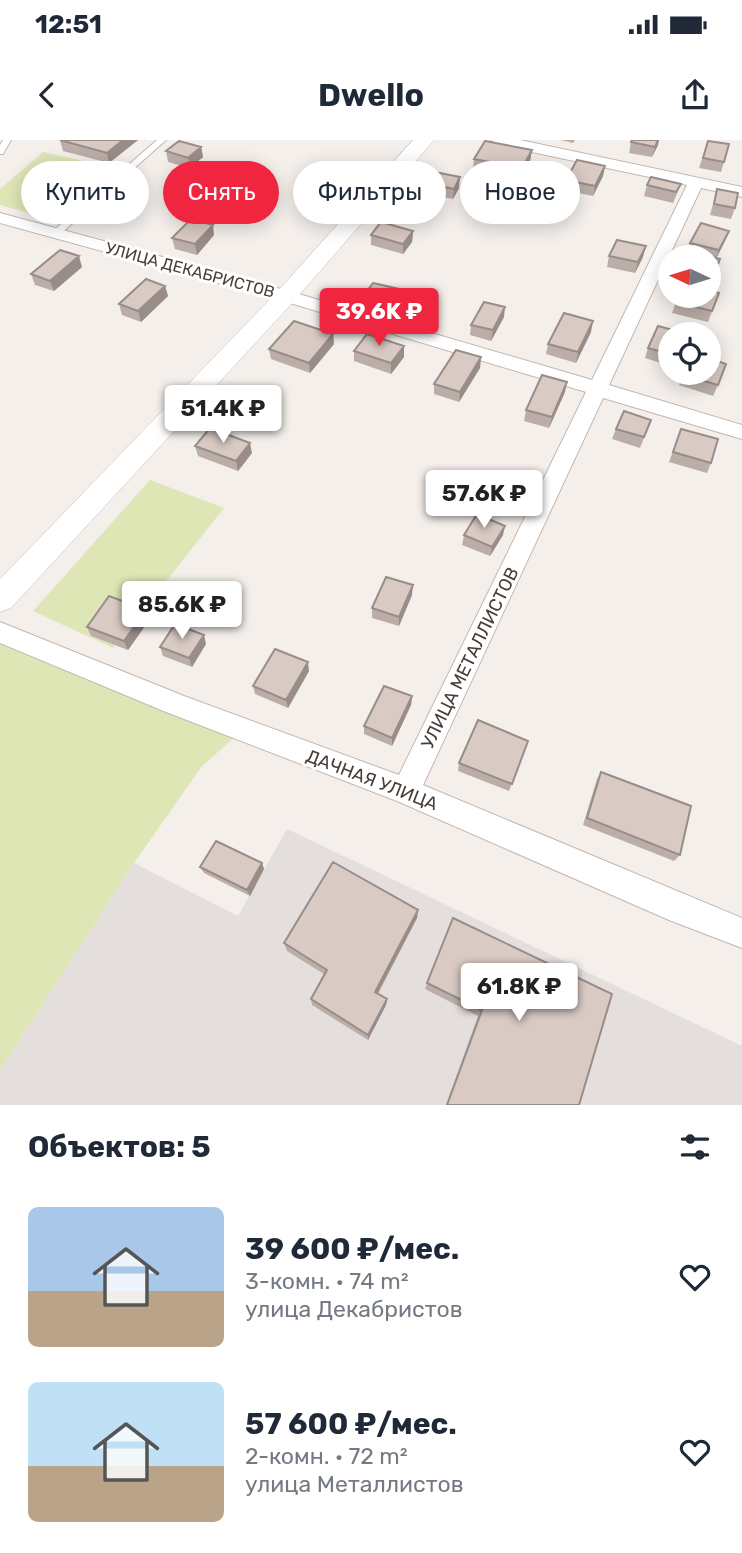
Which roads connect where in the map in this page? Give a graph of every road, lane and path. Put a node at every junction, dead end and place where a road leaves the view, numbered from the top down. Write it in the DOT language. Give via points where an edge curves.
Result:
graph roads {
  1 [pos="7,140"];
  2 [pos="162,140"];
  3 [pos="424,140"];
  4 [pos="499,140"];
  5 [pos="0,152"];
  6 [pos="696,182"];
  7 [pos="742,192"];
  8 [pos="0,218"];
  9 [pos="55,234"];
  10 [pos="286,296"];
  11 [pos="598,390"];
  12 [pos="742,432"];
  13 [pos="0,599"];
  14 [pos="0,632"];
  15 [pos="406,792"];
  16 [pos="742,933"];
  1 -- 5 [label="lane"];
  2 -- 9 [label="lane"];
  3 -- 10 [label="street"];
  4 -- 6 [label="street"];
  6 -- 7 [label="street"];
  6 -- 11 [label="street, УЛИЦА МЕТАЛЛИСТОВ"];
  8 -- 9 [label="street, УЛИЦА ДЕКАБРИСТОВ"];
  9 -- 10 [label="street, УЛИЦА ДЕКАБРИСТОВ"];
  10 -- 11 [label="street, УЛИЦА ДЕКАБРИСТОВ"];
  10 -- 13 [label="street"];
  11 -- 12 [label="street, УЛИЦА ДЕКАБРИСТОВ"];
  11 -- 15 [label="street, УЛИЦА МЕТАЛЛИСТОВ"];
  14 -- 15 [label="street, ДАЧНАЯ УЛИЦА" via="175,705"];
  15 -- 16 [label="street, ДАЧНАЯ УЛИЦА"];
}
